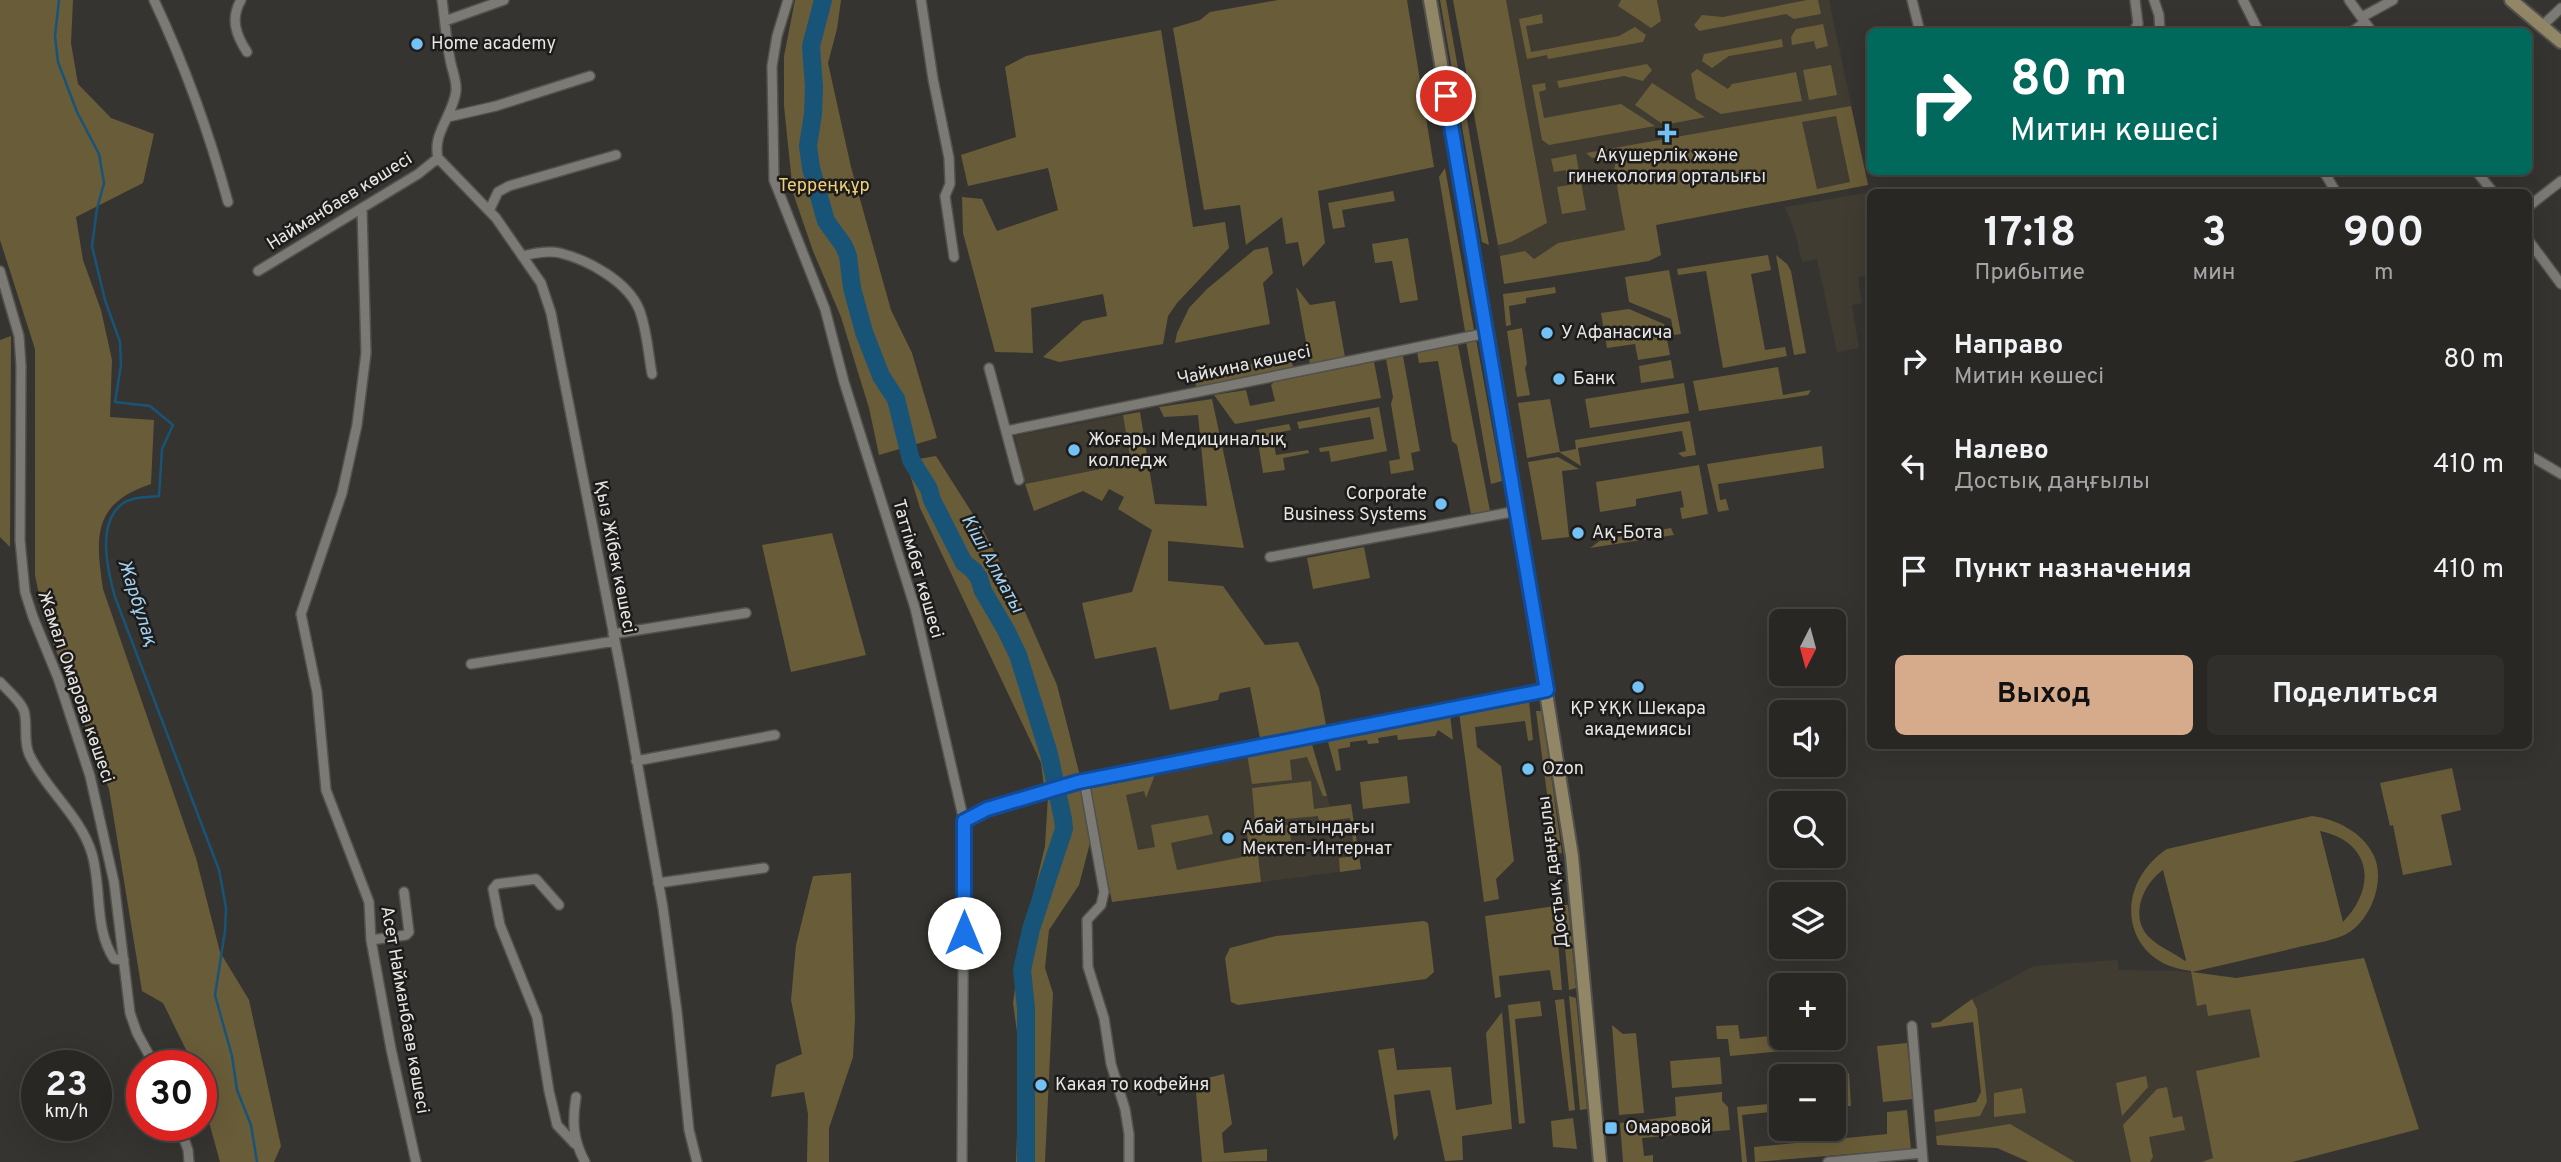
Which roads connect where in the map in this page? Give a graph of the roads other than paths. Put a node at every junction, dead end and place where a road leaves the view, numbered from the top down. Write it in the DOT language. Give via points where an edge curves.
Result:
graph roads {
  1 [pos="154,0"];
  2 [pos="241,0"];
  3 [pos="442,0"];
  4 [pos="504,0"];
  5 [pos="788,0"];
  6 [pos="921,0"];
  7 [pos="1430,0"];
  8 [pos="1912,0"];
  9 [pos="2135,0"];
  10 [pos="2154,0"];
  11 [pos="2243,0"];
  12 [pos="2349,0"];
  13 [pos="2392,0"];
  14 [pos="2511,0"];
  15 [pos="2561,8"];
  16 [pos="2363,19"];
  17 [pos="445,21"];
  18 [pos="2541,27"];
  19 [pos="1919,28"];
  20 [pos="2136,28"];
  21 [pos="2160,28"];
  22 [pos="2257,28"];
  23 [pos="2355,28"];
  24 [pos="2369,28"];
  25 [pos="2561,42"];
  26 [pos="247,52"];
  27 [pos="590,76"];
  28 [pos="448,117"];
  29 [pos="616,155"];
  30 [pos="438,158"];
  31 [pos="2479,175"];
  32 [pos="2561,181"];
  33 [pos="2491,189"];
  34 [pos="228,202"];
  35 [pos="2532,204"];
  36 [pos="362,209"];
  37 [pos="489,211"];
  38 [pos="2532,245"];
  39 [pos="522,256"];
  40 [pos="954,257"];
  41 [pos="0,271"];
  42 [pos="258,271"];
  43 [pos="2561,284"];
  44 [pos="1487,333"];
  45 [pos="989,368"];
  46 [pos="652,373"];
  47 [pos="1006,431"];
  48 [pos="2532,457"];
  49 [pos="2561,474"];
  50 [pos="1019,480"];
  51 [pos="1517,511"];
  52 [pos="1270,557"];
  53 [pos="746,613"];
  54 [pos="614,638"];
  55 [pos="471,664"];
  56 [pos="0,682"];
  57 [pos="1547,690"];
  58 [pos="775,735"];
  59 [pos="636,761"];
  60 [pos="1084,780"];
  61 [pos="964,821"];
  62 [pos="764,868"];
  63 [pos="658,883"];
  64 [pos="404,892"];
  65 [pos="559,905"];
  66 [pos="372,940"];
  67 [pos="124,960"];
  68 [pos="1912,1026"];
  69 [pos="146,1050"];
  70 [pos="576,1097"];
  71 [pos="185,1141"];
  72 [pos="575,1144"];
  73 [pos="1922,1157"];
  74 [pos="189,1162"];
  75 [pos="416,1162"];
  76 [pos="584,1162"];
  77 [pos="697,1162"];
  78 [pos="962,1162"];
  79 [pos="1129,1162"];
  80 [pos="1600,1162"];
  81 [pos="1828,1162"];
  1 -- 34 [label="street" via="211,137"];
  2 -- 26 [label="street" via="236,30"];
  3 -- 17 [label="street"];
  4 -- 17 [label="street"];
  5 -- 61 [label="street, Таттімбет көшесі" via="772,66 774,180 825,309 915,608"];
  6 -- 40 [label="street" via="949,158 951,176 945,196"];
  7 -- 44 [label="main road, Достық даңғылы"];
  8 -- 19 [label="street"];
  9 -- 20 [label="street"];
  10 -- 21 [label="street"];
  11 -- 22 [label="street"];
  12 -- 16 [label="street"];
  13 -- 16 [label="street"];
  14 -- 18 [label="main road"];
  15 -- 18 [label="street"];
  16 -- 23 [label="street"];
  16 -- 24 [label="street"];
  17 -- 28 [label="street" via="456,81"];
  18 -- 25 [label="main road"];
  27 -- 28 [label="street"];
  28 -- 30 [label="street" via="435,147"];
  29 -- 37 [label="street" via="509,187 498,192"];
  30 -- 36 [label="street, Найманбаев көшесі"];
  30 -- 37 [label="street, Қыз Жібек көшесі"];
  31 -- 33 [label="street"];
  32 -- 35 [label="street"];
  36 -- 42 [label="street, Найманбаев көшесі"];
  36 -- 66 [label="street, Асет Найманбаев көшесі" via="366,353 357,425 342,493 300,614 317,691 326,790 369,902"];
  37 -- 39 [label="street, Қыз Жібек көшесі"];
  38 -- 43 [label="street"];
  39 -- 46 [label="street" via="558,252 578,259 625,289 638,306"];
  39 -- 54 [label="street, Қыз Жібек көшесі" via="541,283 551,313"];
  41 -- 67 [label="street, Жамал Омарова көшесі" via="19,336 20,540 25,592 90,776 114,882"];
  44 -- 47 [label="street, Чайкина көшесі"];
  44 -- 51 [label="main road, Достық даңғылы"];
  45 -- 47 [label="street"];
  47 -- 50 [label="street"];
  48 -- 49 [label="street"];
  51 -- 52 [label="street"];
  51 -- 57 [label="main road, Достық даңғылы"];
  53 -- 54 [label="street"];
  54 -- 55 [label="street"];
  54 -- 59 [label="street, Қыз Жібек көшесі"];
  56 -- 67 [label="street" via="24,710 25,741 34,765 88,842 97,876 104,942 114,959"];
  57 -- 60 [label="street"];
  57 -- 80 [label="main road, Достық даңғылы" via="1577,898"];
  58 -- 59 [label="street"];
  59 -- 63 [label="street, Қыз Жібек көшесі"];
  60 -- 61 [label="street" via="987,809"];
  60 -- 79 [label="street" via="1104,892 1101,905 1087,920 1088,967 1125,1109"];
  61 -- 78 [label="street, Таттімбет көшесі"];
  62 -- 63 [label="street"];
  63 -- 77 [label="street, Қыз Жібек көшесі"];
  64 -- 66 [label="street" via="409,932"];
  65 -- 72 [label="street" via="536,879 497,884 494,889 500,925 537,1017 558,1125"];
  66 -- 75 [label="street, Асет Найманбаев көшесі"];
  67 -- 69 [label="street, Жамал Омарова көшесі" via="130,1013"];
  68 -- 73 [label="street"];
  70 -- 72 [label="street"];
  71 -- 74 [label="street"];
  72 -- 76 [label="street"];
  73 -- 81 [label="street"];
}
